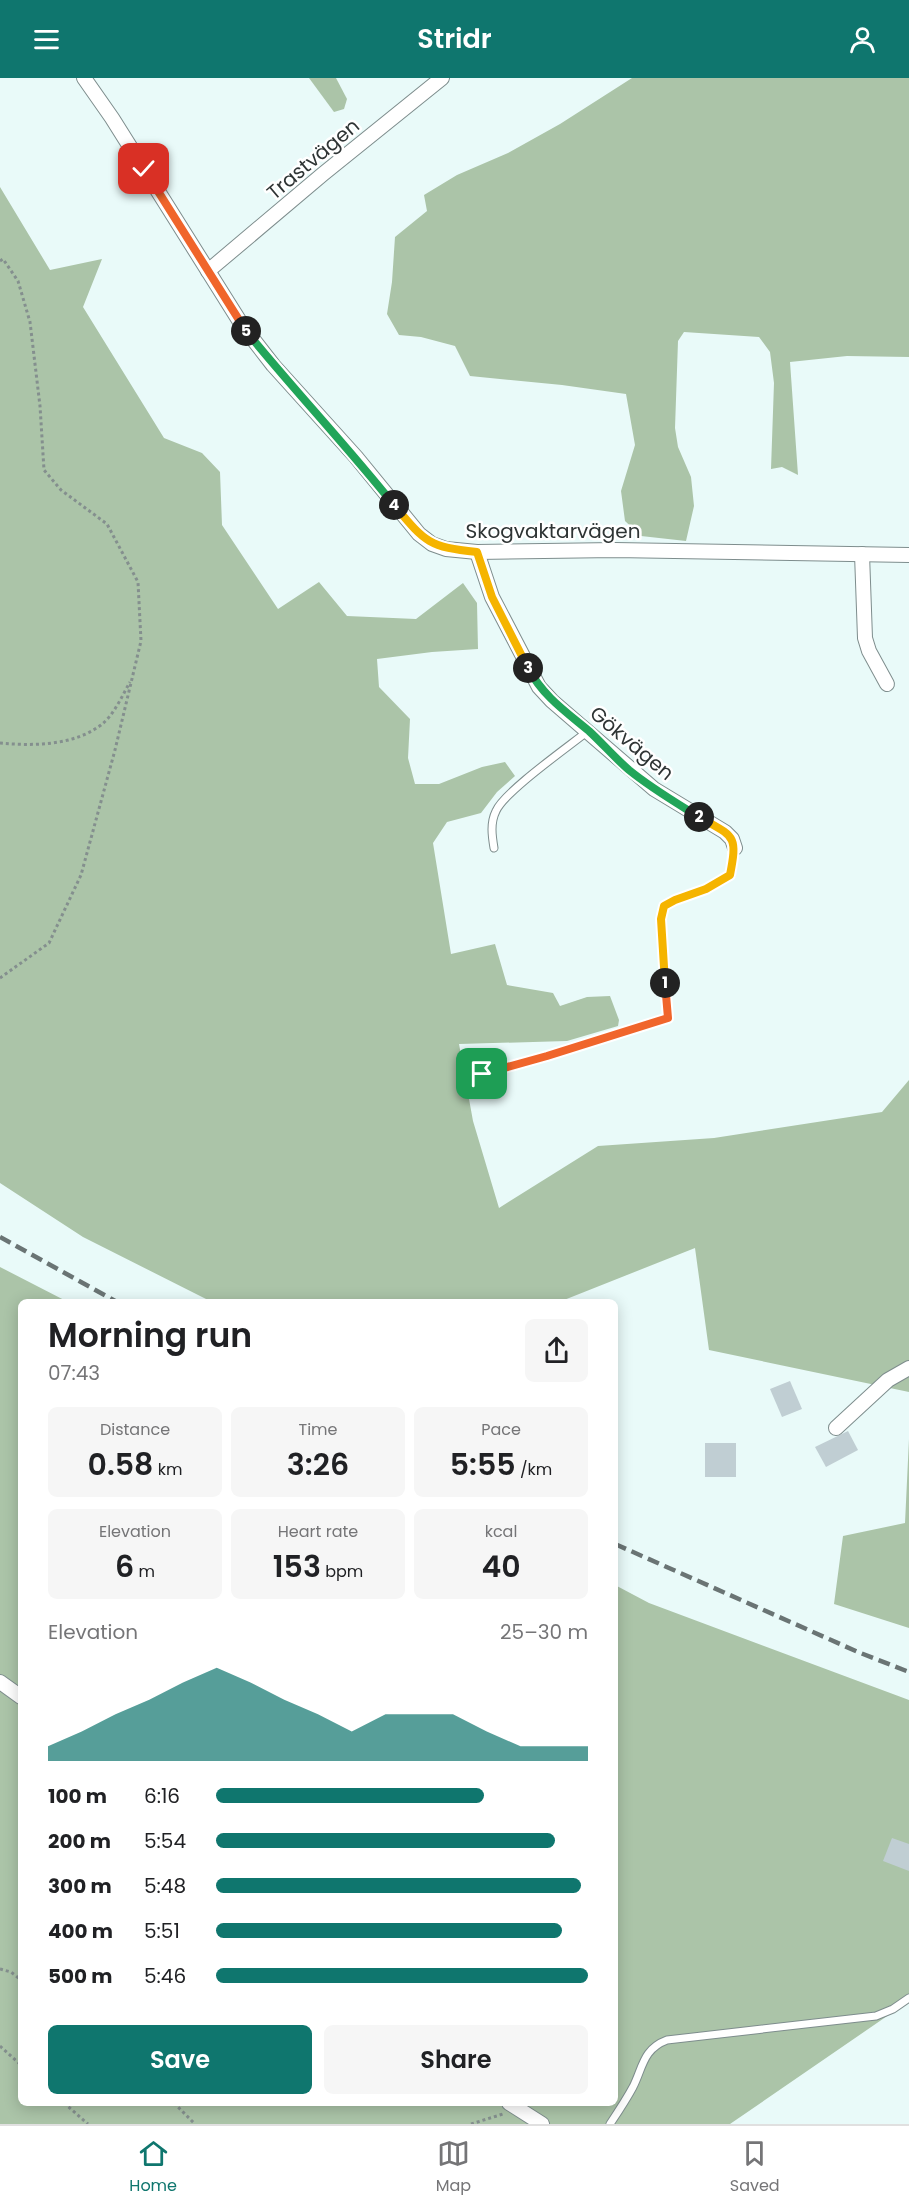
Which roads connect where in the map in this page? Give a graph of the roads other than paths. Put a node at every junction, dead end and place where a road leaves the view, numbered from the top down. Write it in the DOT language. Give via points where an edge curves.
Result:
graph roads {
  1 [pos="84,78"];
  2 [pos="442,78"];
  3 [pos="208,271"];
  4 [pos="477,552"];
  5 [pos="862,554"];
  6 [pos="909,555"];
  7 [pos="886,684"];
  8 [pos="588,731"];
  9 [pos="494,848"];
  10 [pos="735,848"];
  11 [pos="482,1074"];
  12 [pos="909,1368"];
  13 [pos="836,1428"];
  14 [pos="0,1682"];
  15 [pos="18,1695"];
  16 [pos="909,1998"];
  17 [pos="515,2106"];
  18 [pos="542,2124"];
  19 [pos="610,2124"];
  1 -- 3 [label="street, Skogvaktarvägen"];
  2 -- 3 [label="street, Trastvägen"];
  3 -- 4 [label="street, Skogvaktarvägen" via="261,349 419,534 446,549"];
  4 -- 5 [label="street, Skogvaktarvägen"];
  4 -- 8 [label="street, Gökvägen" via="492,597 539,687"];
  5 -- 6 [label="street, Skogvaktarvägen"];
  5 -- 7 [label="street" via="865,638"];
  8 -- 9 [label="lane" via="504,798 494,814"];
  8 -- 10 [label="street, Gökvägen" via="654,789 725,832"];
  10 -- 11 [label="lane" via="730,875 664,906 661,919 668,1018"];
  12 -- 13 [label="street" via="888,1380"];
  14 -- 15 [label="street"];
  16 -- 19 [label="lane" via="876,2016 656,2044"];
  17 -- 18 [label="street"];
}
